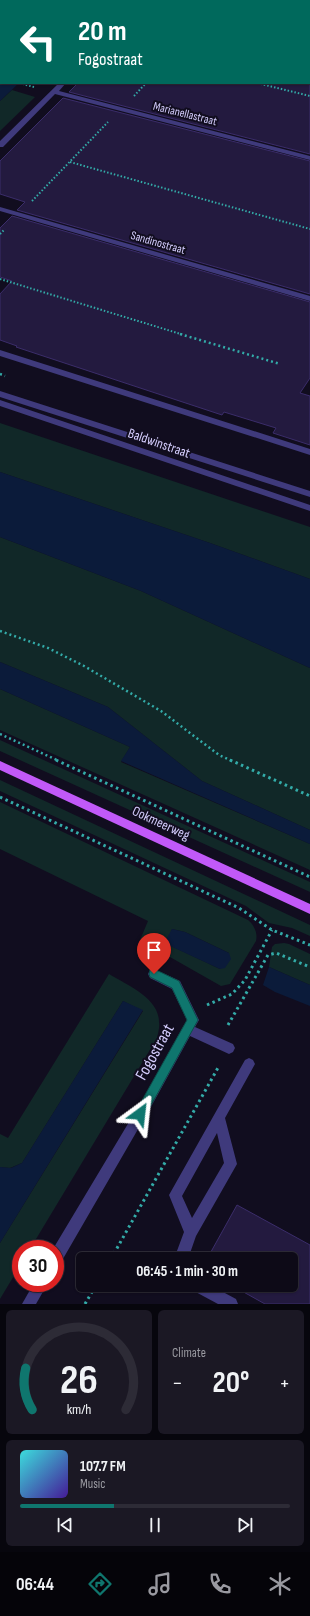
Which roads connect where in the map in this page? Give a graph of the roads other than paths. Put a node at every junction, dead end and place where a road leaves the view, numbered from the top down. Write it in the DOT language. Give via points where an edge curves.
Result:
graph roads {
  1 [pos="62,84"];
  2 [pos="54,92"];
  3 [pos="0,146"];
  4 [pos="310,158"];
  5 [pos="0,209"];
  6 [pos="310,299"];
  7 [pos="0,353"];
  8 [pos="0,394"];
  9 [pos="0,403"];
  10 [pos="310,452"];
  11 [pos="310,494"];
  12 [pos="310,508"];
  13 [pos="0,765"];
  14 [pos="310,909"];
  15 [pos="154,974"];
  16 [pos="187,1029"];
  17 [pos="229,1048"];
  18 [pos="249,1064"];
  19 [pos="219,1118"];
  20 [pos="191,1232"];
  21 [pos="64,1244"];
  22 [pos="184,1252"];
  23 [pos="36,1292"];
  24 [pos="210,1292"];
  25 [pos="29,1304"];
  26 [pos="231,1304"];
  1 -- 2 [label="street"];
  2 -- 3 [label="street"];
  2 -- 4 [label="street, Marianellastraat"];
  5 -- 6 [label="street, Sandinostraat"];
  7 -- 10 [label="street"];
  8 -- 11 [label="street, Baldwinstraat"];
  9 -- 12 [label="street, Baldwinstraat"];
  13 -- 14 [label="main road, Ookmeerweg"];
  15 -- 16 [label="street, Fogostraat" via="176,985 193,1020"];
  16 -- 17 [label="street"];
  16 -- 21 [label="street, Fogostraat"];
  18 -- 19 [label="street"];
  19 -- 20 [label="street" via="231,1164"];
  19 -- 20 [label="street" via="175,1195"];
  20 -- 22 [label="street"];
  23 -- 25 [label="street"];
  24 -- 26 [label="street"];
}
